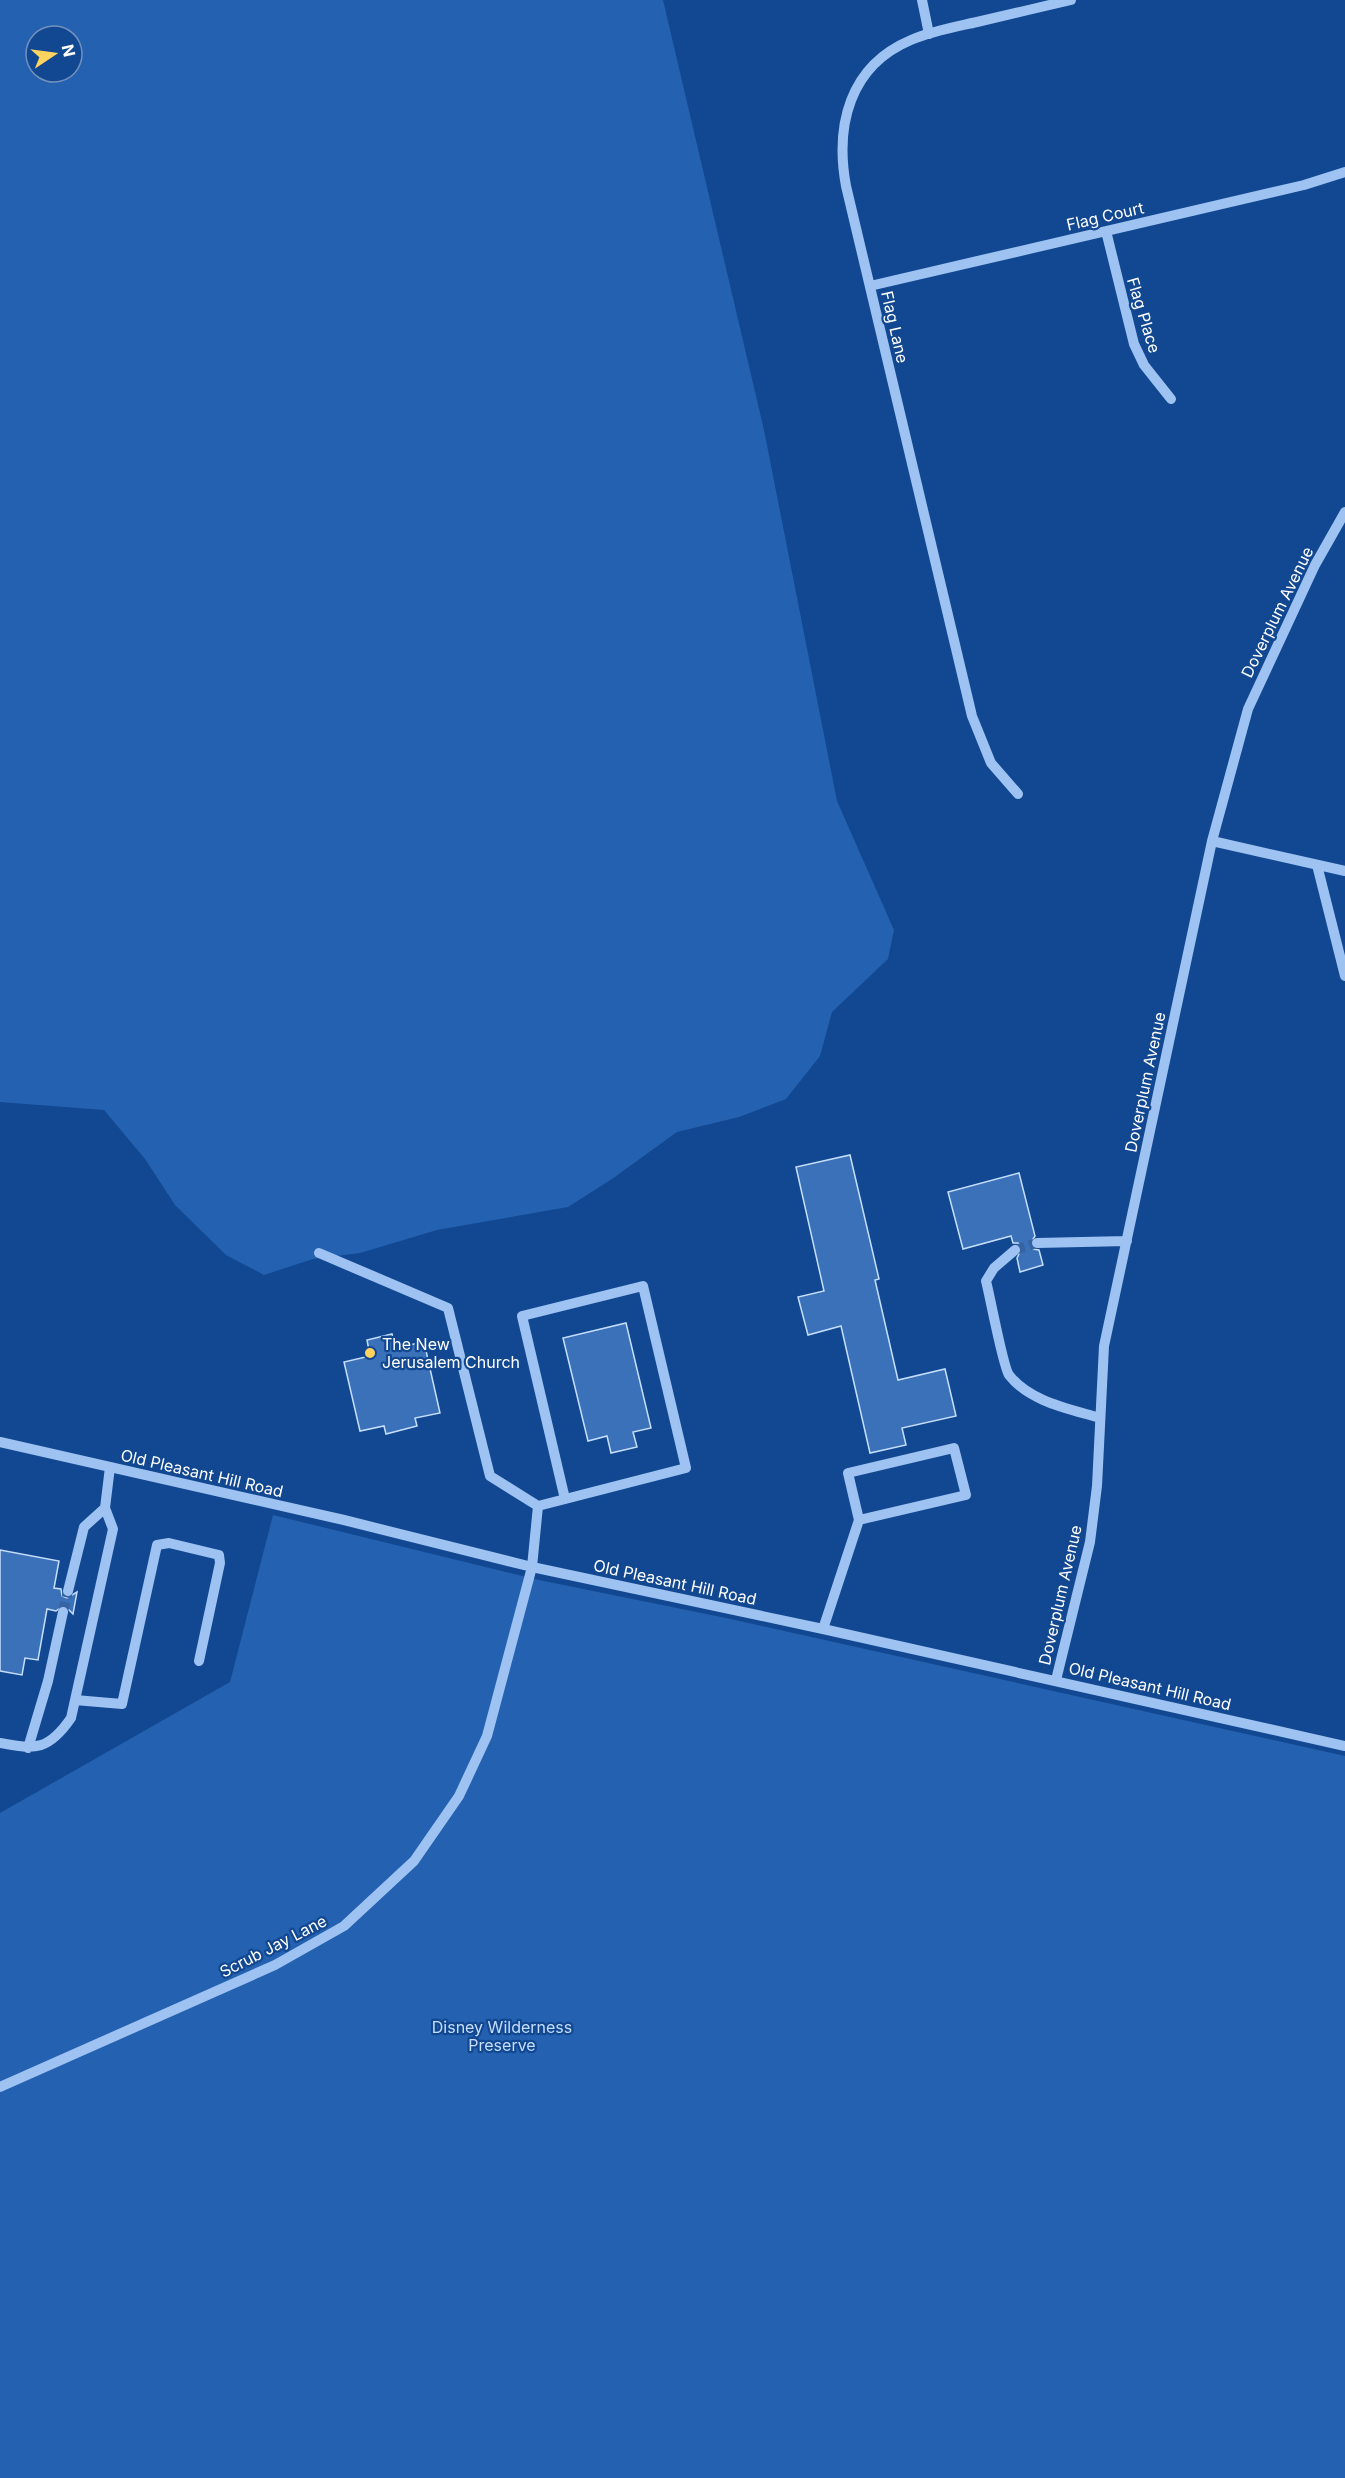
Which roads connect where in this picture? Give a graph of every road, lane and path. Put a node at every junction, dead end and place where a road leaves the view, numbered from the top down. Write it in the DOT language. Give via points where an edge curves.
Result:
graph roads {
  1 [pos="921,0"];
  2 [pos="1071,0"];
  3 [pos="929,34"];
  4 [pos="1345,172"];
  5 [pos="1106,231"];
  6 [pos="870,286"];
  7 [pos="1171,399"];
  8 [pos="1345,512"];
  9 [pos="1018,794"];
  10 [pos="1212,841"];
  11 [pos="1317,865"];
  12 [pos="1345,871"];
  13 [pos="1340,930"];
  14 [pos="1345,976"];
  15 [pos="1127,1241"];
  16 [pos="1037,1243"];
  17 [pos="1015,1250"];
  18 [pos="318,1253"];
  19 [pos="1100,1418"];
  20 [pos="0,1442"];
  21 [pos="110,1467"];
  22 [pos="566,1499"];
  23 [pos="538,1506"];
  24 [pos="105,1508"];
  25 [pos="859,1520"];
  26 [pos="532,1568"];
  27 [pos="68,1591"];
  28 [pos="63,1612"];
  29 [pos="823,1629"];
  30 [pos="199,1661"];
  31 [pos="1056,1680"];
  32 [pos="75,1700"];
  33 [pos="0,1743"];
  34 [pos="1345,1746"];
  35 [pos="28,1748"];
  36 [pos="0,2087"];
  1 -- 3 [label="street"];
  2 -- 3 [label="street, Flag Lane"];
  3 -- 6 [label="street, Flag Lane" via="902,45 867,72 843,121 842,165"];
  4 -- 5 [label="street, Flag Court"];
  5 -- 6 [label="street, Flag Court"];
  5 -- 7 [label="street, Flag Place" via="1134,344 1144,365"];
  6 -- 9 [label="street, Flag Lane" via="972,716 991,763"];
  8 -- 10 [label="street, Doverplum Avenue" via="1315,565 1248,709"];
  10 -- 11 [label="street"];
  10 -- 15 [label="street, Doverplum Avenue"];
  11 -- 12 [label="street"];
  11 -- 13 [label="street"];
  13 -- 14 [label="street"];
  15 -- 16 [label="street"];
  15 -- 19 [label="street, Doverplum Avenue" via="1104,1346"];
  17 -- 19 [label="street" via="994,1268 986,1281 1007,1374 1045,1400"];
  18 -- 23 [label="street" via="448,1308 490,1476"];
  19 -- 31 [label="street, Doverplum Avenue" via="1090,1542"];
  20 -- 21 [label="street, Old Pleasant Hill Road"];
  21 -- 24 [label="street"];
  21 -- 26 [label="street, Old Pleasant Hill Road"];
  22 -- 22 [label="street" via="686,1468 643,1286 522,1316"];
  22 -- 23 [label="street"];
  23 -- 26 [label="street, Scrub Jay Lane"];
  24 -- 27 [label="street" via="84,1527"];
  24 -- 32 [label="street" via="113,1529"];
  25 -- 25 [label="street" via="966,1495 954,1448 848,1473"];
  25 -- 29 [label="street"];
  26 -- 29 [label="street, Old Pleasant Hill Road"];
  26 -- 36 [label="street, Scrub Jay Lane" via="487,1736 459,1796 414,1861 344,1926 275,1965"];
  28 -- 35 [label="street"];
  29 -- 31 [label="street, Old Pleasant Hill Road"];
  30 -- 32 [label="street" via="219,1555 169,1543 158,1545 122,1704"];
  31 -- 34 [label="street, Old Pleasant Hill Road"];
  32 -- 35 [label="street" via="71,1718 59,1735 46,1744"];
  33 -- 35 [label="street"];
}
